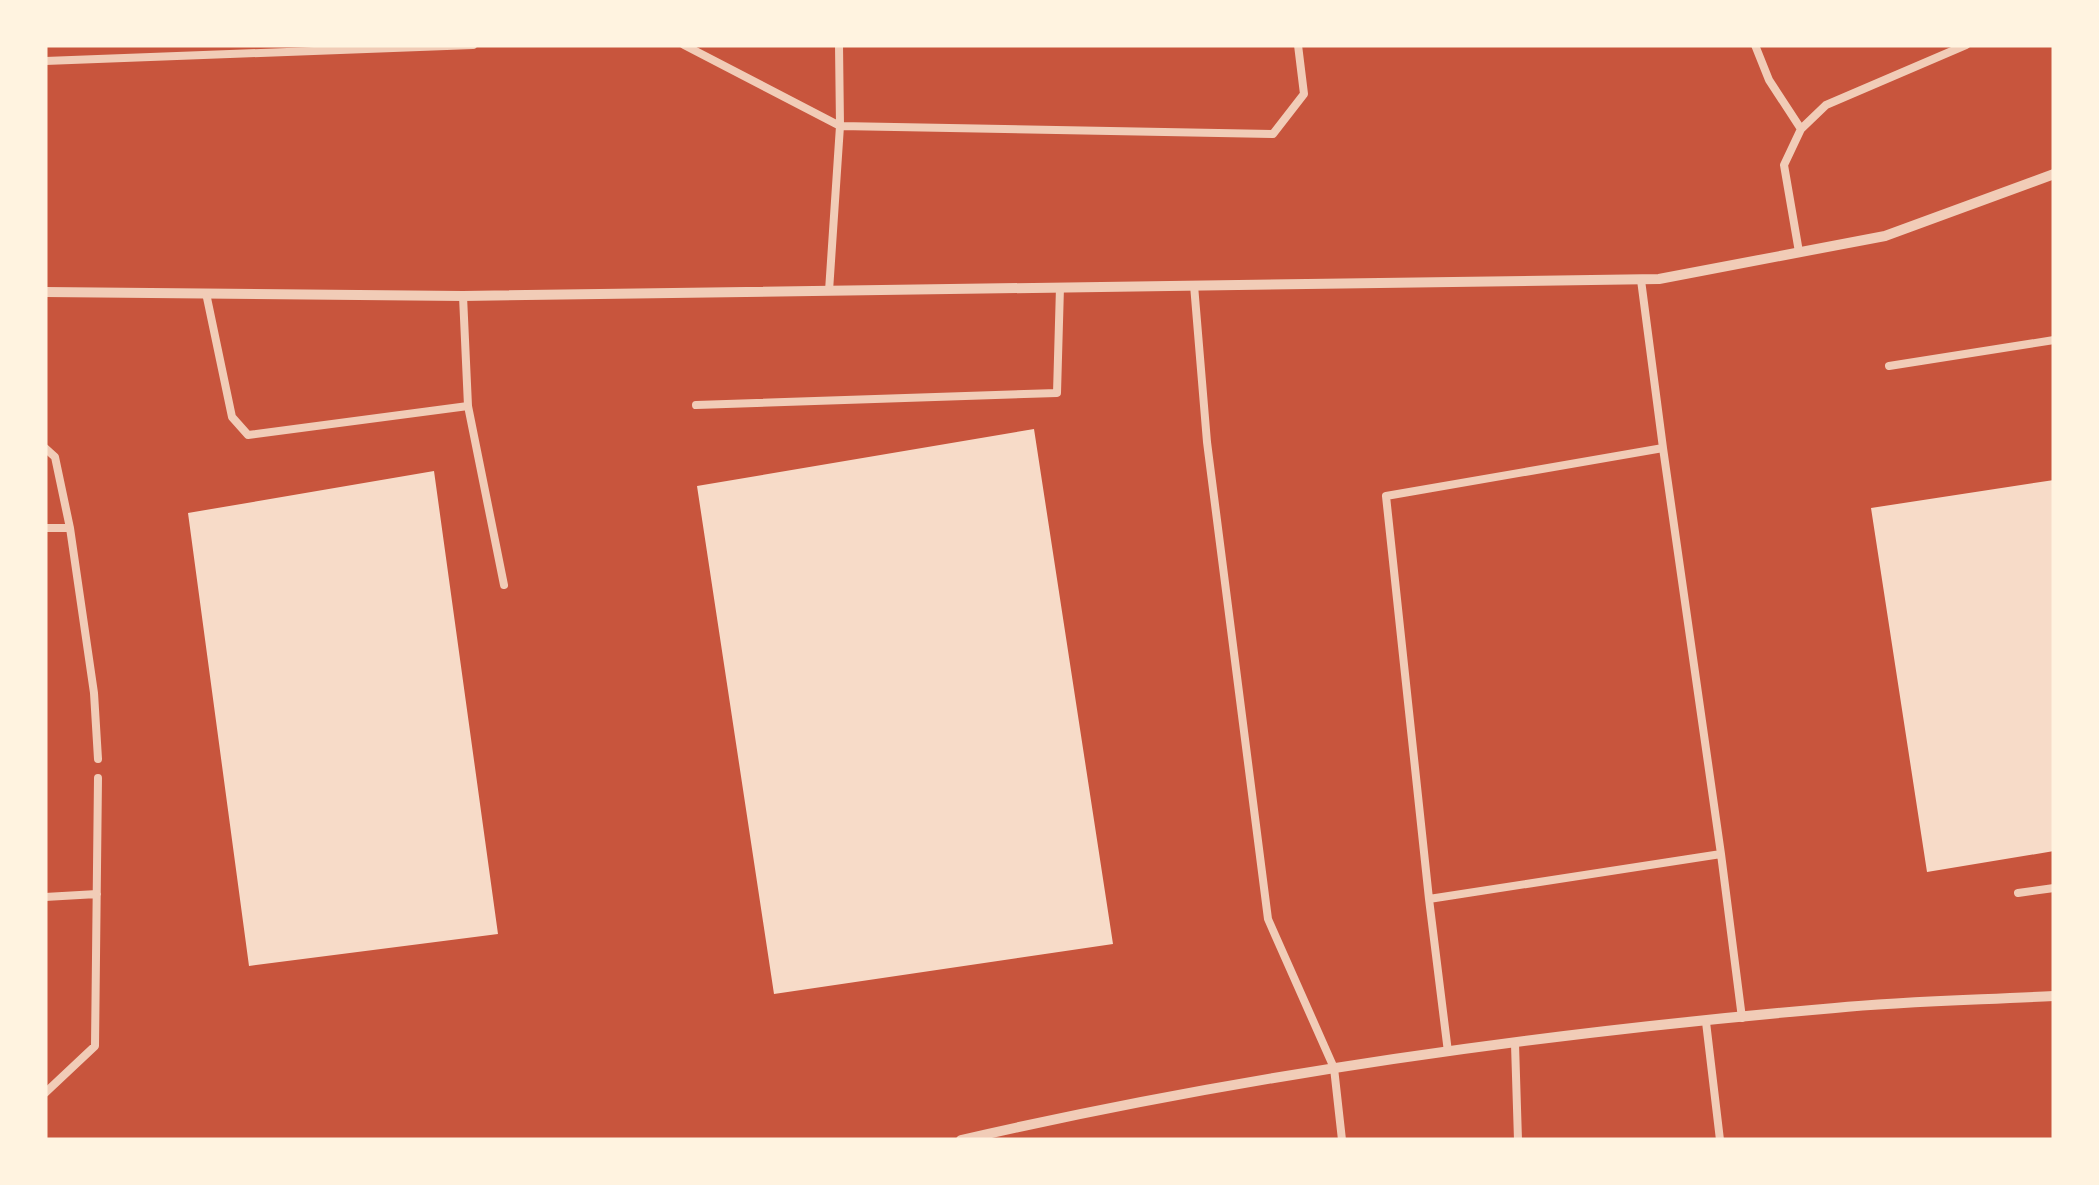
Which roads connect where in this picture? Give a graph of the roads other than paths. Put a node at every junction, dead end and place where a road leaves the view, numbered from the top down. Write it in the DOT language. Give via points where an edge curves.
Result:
graph roads {
  1 [pos="473,45"];
  2 [pos="684,45"];
  3 [pos="838,45"];
  4 [pos="1298,45"];
  5 [pos="1755,45"];
  6 [pos="1966,45"];
  7 [pos="45,60"];
  8 [pos="840,126"];
  9 [pos="1801,129"];
  10 [pos="2054,174"];
  11 [pos="1799,252"];
  12 [pos="1641,280"];
  13 [pos="1194,285"];
  14 [pos="1060,287"];
  15 [pos="829,290"];
  16 [pos="45,292"];
  17 [pos="206,293"];
  18 [pos="463,296"];
  19 [pos="2054,340"];
  20 [pos="1889,366"];
  21 [pos="696,405"];
  22 [pos="468,406"];
  23 [pos="45,448"];
  24 [pos="1664,448"];
  25 [pos="45,528"];
  26 [pos="70,528"];
  27 [pos="504,585"];
  28 [pos="98,758"];
  29 [pos="98,778"];
  30 [pos="1721,854"];
  31 [pos="2054,888"];
  32 [pos="2018,893"];
  33 [pos="97,894"];
  34 [pos="45,897"];
  35 [pos="1429,899"];
  36 [pos="2054,996"];
  37 [pos="1742,1018"];
  38 [pos="1706,1022"];
  39 [pos="1515,1044"];
  40 [pos="1448,1052"];
  41 [pos="1334,1068"];
  42 [pos="45,1093"];
  43 [pos="962,1140"];
  44 [pos="1342,1140"];
  45 [pos="1518,1140"];
  46 [pos="1720,1140"];
  1 -- 7 [label="lane"];
  2 -- 8 [label="lane"];
  3 -- 8 [label="lane"];
  4 -- 8 [label="lane" via="1304,94 1273,134"];
  5 -- 9 [label="lane"];
  6 -- 9 [label="lane" via="1826,105"];
  8 -- 15 [label="lane"];
  9 -- 11 [label="lane" via="1784,165"];
  10 -- 11 [label="street" via="1885,236"];
  11 -- 12 [label="street"];
  12 -- 13 [label="street"];
  12 -- 24 [label="lane"];
  13 -- 14 [label="street"];
  13 -- 41 [label="lane" via="1206,442 1268,919"];
  14 -- 15 [label="street"];
  14 -- 21 [label="lane" via="1057,393"];
  15 -- 18 [label="street"];
  16 -- 17 [label="street"];
  17 -- 18 [label="street"];
  17 -- 22 [label="lane" via="232,417 248,436"];
  18 -- 22 [label="lane"];
  19 -- 20 [label="lane"];
  22 -- 27 [label="lane"];
  23 -- 26 [label="lane" via="55,457"];
  24 -- 30 [label="lane"];
  24 -- 35 [label="lane" via="1386,496"];
  25 -- 26 [label="lane"];
  26 -- 28 [label="lane"];
  29 -- 33 [label="lane"];
  30 -- 35 [label="lane"];
  30 -- 37 [label="lane"];
  31 -- 32 [label="lane"];
  33 -- 34 [label="lane"];
  33 -- 42 [label="lane" via="95,1046"];
  35 -- 40 [label="lane"];
  36 -- 37 [label="street"];
  37 -- 38 [label="street"];
  38 -- 39 [label="street"];
  38 -- 46 [label="lane"];
  39 -- 40 [label="street"];
  39 -- 45 [label="lane"];
  40 -- 41 [label="street"];
  41 -- 43 [label="street"];
  41 -- 44 [label="lane"];
}
